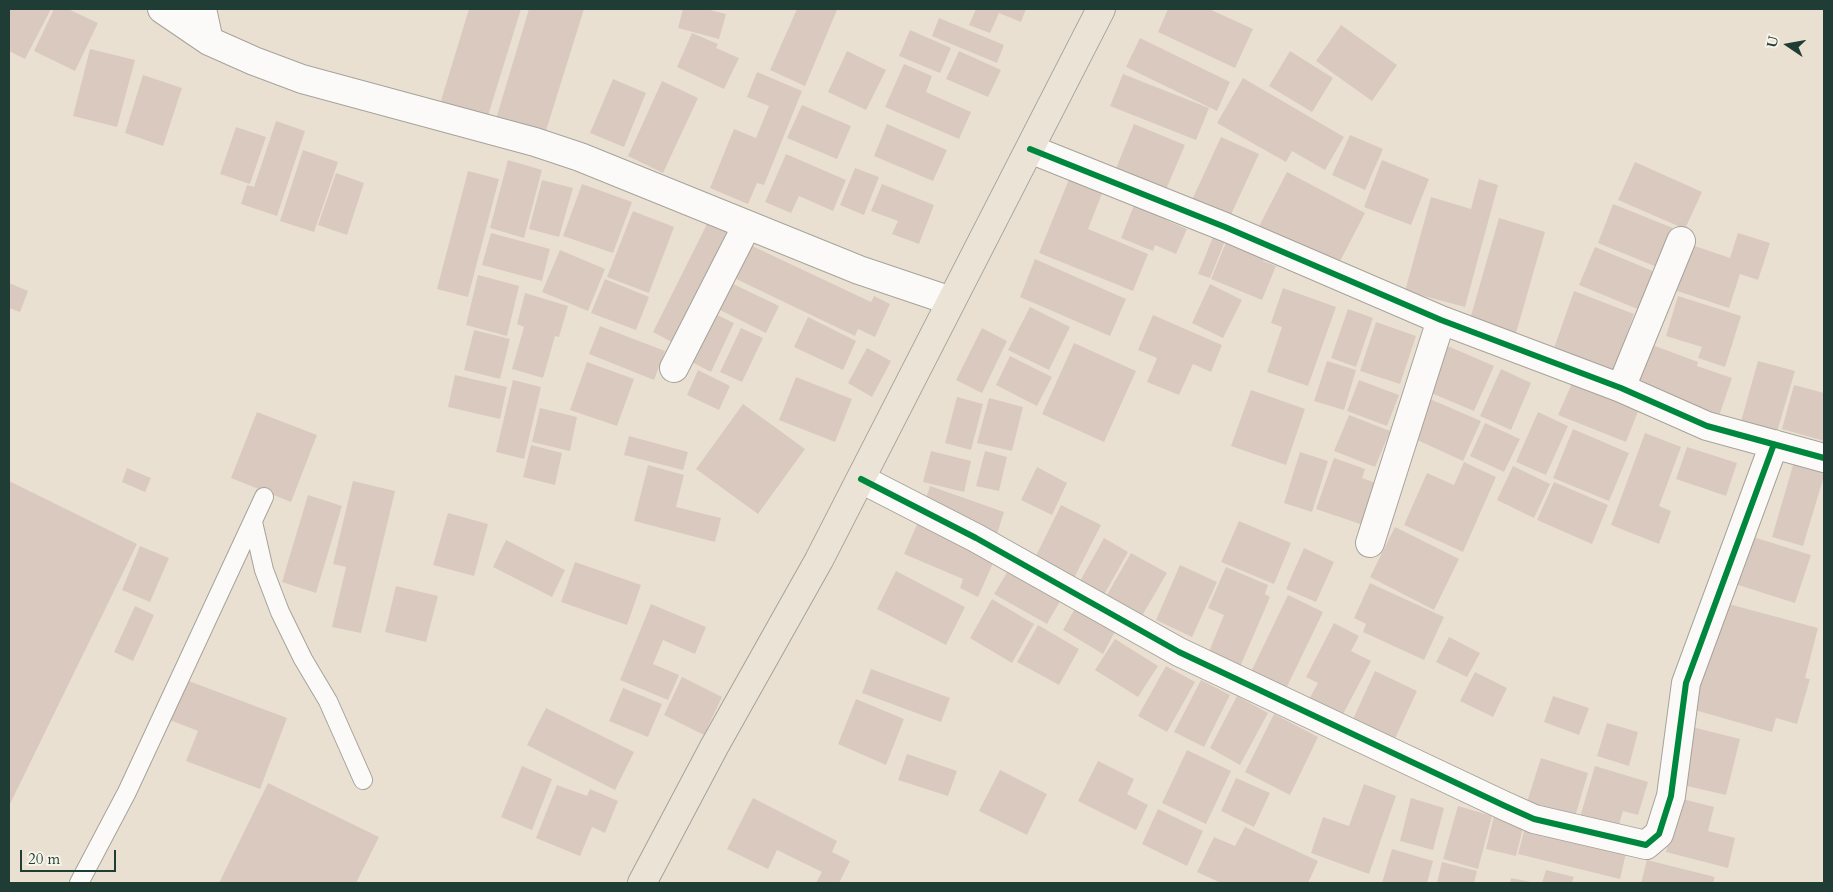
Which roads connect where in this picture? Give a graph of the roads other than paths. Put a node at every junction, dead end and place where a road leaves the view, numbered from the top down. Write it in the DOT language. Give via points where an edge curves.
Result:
graph roads {
  1 [pos="162,9"];
  2 [pos="202,9"];
  3 [pos="1101,9"];
  4 [pos="209,41"];
  5 [pos="1030,149"];
  6 [pos="747,225"];
  7 [pos="1681,241"];
  8 [pos="951,301"];
  9 [pos="1441,320"];
  10 [pos="674,368"];
  11 [pos="1621,388"];
  12 [pos="1774,444"];
  13 [pos="1824,458"];
  14 [pos="861,479"];
  15 [pos="264,497"];
  16 [pos="253,522"];
  17 [pos="1370,543"];
  18 [pos="362,780"];
  19 [pos="80,883"];
  20 [pos="642,883"];
  1 -- 4 [label="street"];
  2 -- 4 [label="street"];
  3 -- 5 [label="main road"];
  4 -- 6 [label="street" via="302,79 580,157"];
  5 -- 8 [label="main road"];
  5 -- 9 [label="street" via="1225,226"];
  6 -- 8 [label="street" via="859,270"];
  6 -- 10 [label="street"];
  7 -- 11 [label="street"];
  8 -- 14 [label="main road"];
  9 -- 11 [label="street"];
  9 -- 17 [label="street"];
  11 -- 12 [label="street" via="1707,426"];
  12 -- 13 [label="street"];
  12 -- 14 [label="street" via="1686,683 1671,796 1659,834 1646,845 1534,818 1505,806 1179,652 976,538"];
  14 -- 20 [label="main road"];
  15 -- 16 [label="lane"];
  16 -- 18 [label="lane" via="264,570 280,612 328,701"];
  16 -- 19 [label="lane" via="127,792"];
}
